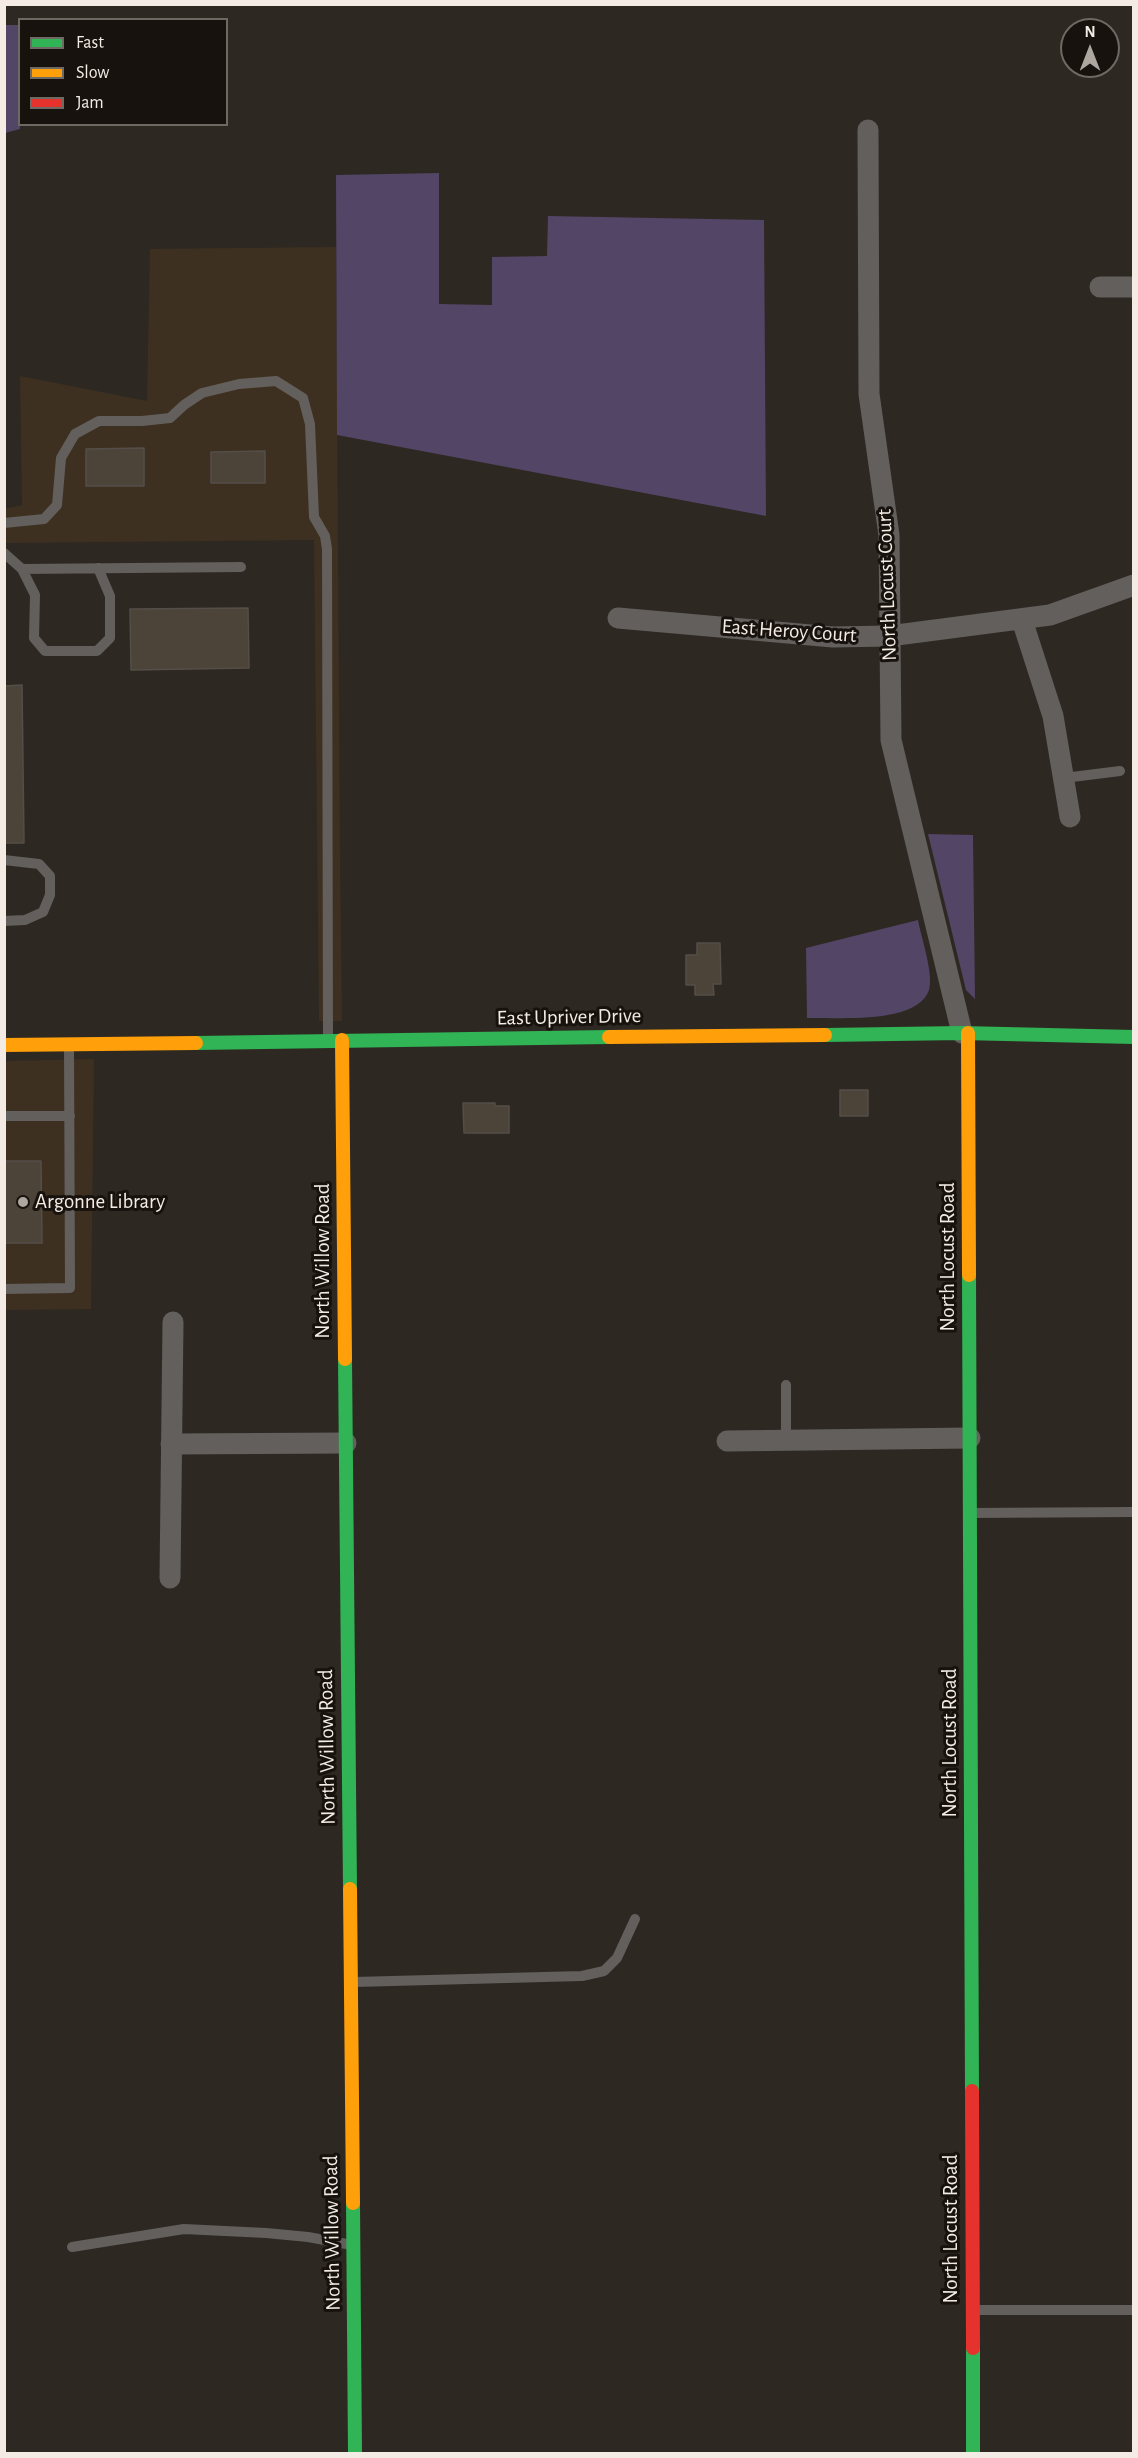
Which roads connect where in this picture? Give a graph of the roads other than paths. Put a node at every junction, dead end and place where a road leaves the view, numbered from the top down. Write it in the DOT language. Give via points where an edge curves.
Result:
graph roads {
  1 [pos="868,130"];
  2 [pos="1100,287"];
  3 [pos="1134,287"];
  4 [pos="4,523"];
  5 [pos="4,553"];
  6 [pos="241,567"];
  7 [pos="98,568"];
  8 [pos="22,569"];
  9 [pos="1134,585"];
  10 [pos="618,618"];
  11 [pos="1022,620"];
  12 [pos="889,636"];
  13 [pos="1120,771"];
  14 [pos="1064,778"];
  15 [pos="1070,817"];
  16 [pos="4,860"];
  17 [pos="4,921"];
  18 [pos="965,1033"];
  19 [pos="1134,1037"];
  20 [pos="328,1040"];
  21 [pos="342,1040"];
  22 [pos="69,1043"];
  23 [pos="4,1045"];
  24 [pos="4,1116"];
  25 [pos="70,1116"];
  26 [pos="4,1288"];
  27 [pos="173,1322"];
  28 [pos="786,1385"];
  29 [pos="970,1438"];
  30 [pos="786,1440"];
  31 [pos="727,1441"];
  32 [pos="346,1443"];
  33 [pos="171,1444"];
  34 [pos="1134,1512"];
  35 [pos="970,1513"];
  36 [pos="170,1578"];
  37 [pos="635,1919"];
  38 [pos="351,1982"];
  39 [pos="353,2246"];
  40 [pos="72,2247"];
  41 [pos="973,2310"];
  42 [pos="1134,2310"];
  43 [pos="355,2454"];
  44 [pos="973,2454"];
  1 -- 12 [label="street, North Locust Court" via="869,394 889,536"];
  2 -- 3 [label="street"];
  4 -- 20 [label="lane" via="44,519 57,505 61,458 75,434 99,421 170,418 202,393 239,384 276,381 303,398 310,424 314,517 325,536 327,549"];
  5 -- 8 [label="lane"];
  6 -- 7 [label="lane"];
  7 -- 8 [label="lane"];
  7 -- 8 [label="lane" via="110,596 110,638 97,651 45,651 34,638 35,595"];
  9 -- 11 [label="street, East Heroy Court" via="1050,615"];
  10 -- 12 [label="street, East Heroy Court" via="833,637"];
  11 -- 12 [label="street, East Heroy Court"];
  11 -- 14 [label="street" via="1053,716"];
  12 -- 18 [label="street, North Locust Court" via="891,740"];
  13 -- 14 [label="lane"];
  14 -- 15 [label="street"];
  16 -- 17 [label="lane" via="39,864 50,876 50,895 43,912 25,920"];
  18 -- 19 [label="street, East Upriver Drive"];
  18 -- 21 [label="street, East Upriver Drive"];
  18 -- 29 [label="street, North Locust Road"];
  20 -- 21 [label="street, East Upriver Drive"];
  20 -- 22 [label="street, East Upriver Drive"];
  21 -- 32 [label="street, North Willow Road"];
  22 -- 23 [label="street, East Upriver Drive"];
  22 -- 25 [label="lane"];
  24 -- 25 [label="lane"];
  25 -- 26 [label="lane" via="70,1288"];
  27 -- 33 [label="street"];
  28 -- 30 [label="lane"];
  29 -- 30 [label="street"];
  29 -- 35 [label="street, North Locust Road"];
  30 -- 31 [label="street"];
  32 -- 33 [label="street"];
  32 -- 38 [label="street, North Willow Road"];
  33 -- 36 [label="street"];
  34 -- 35 [label="lane"];
  35 -- 41 [label="street, North Locust Road"];
  37 -- 38 [label="lane" via="617,1959 604,1971 582,1976"];
  38 -- 39 [label="street, North Willow Road"];
  39 -- 40 [label="lane" via="308,2237 184,2229"];
  39 -- 43 [label="street, North Willow Road"];
  41 -- 42 [label="lane"];
  41 -- 44 [label="street, North Locust Road"];
}
